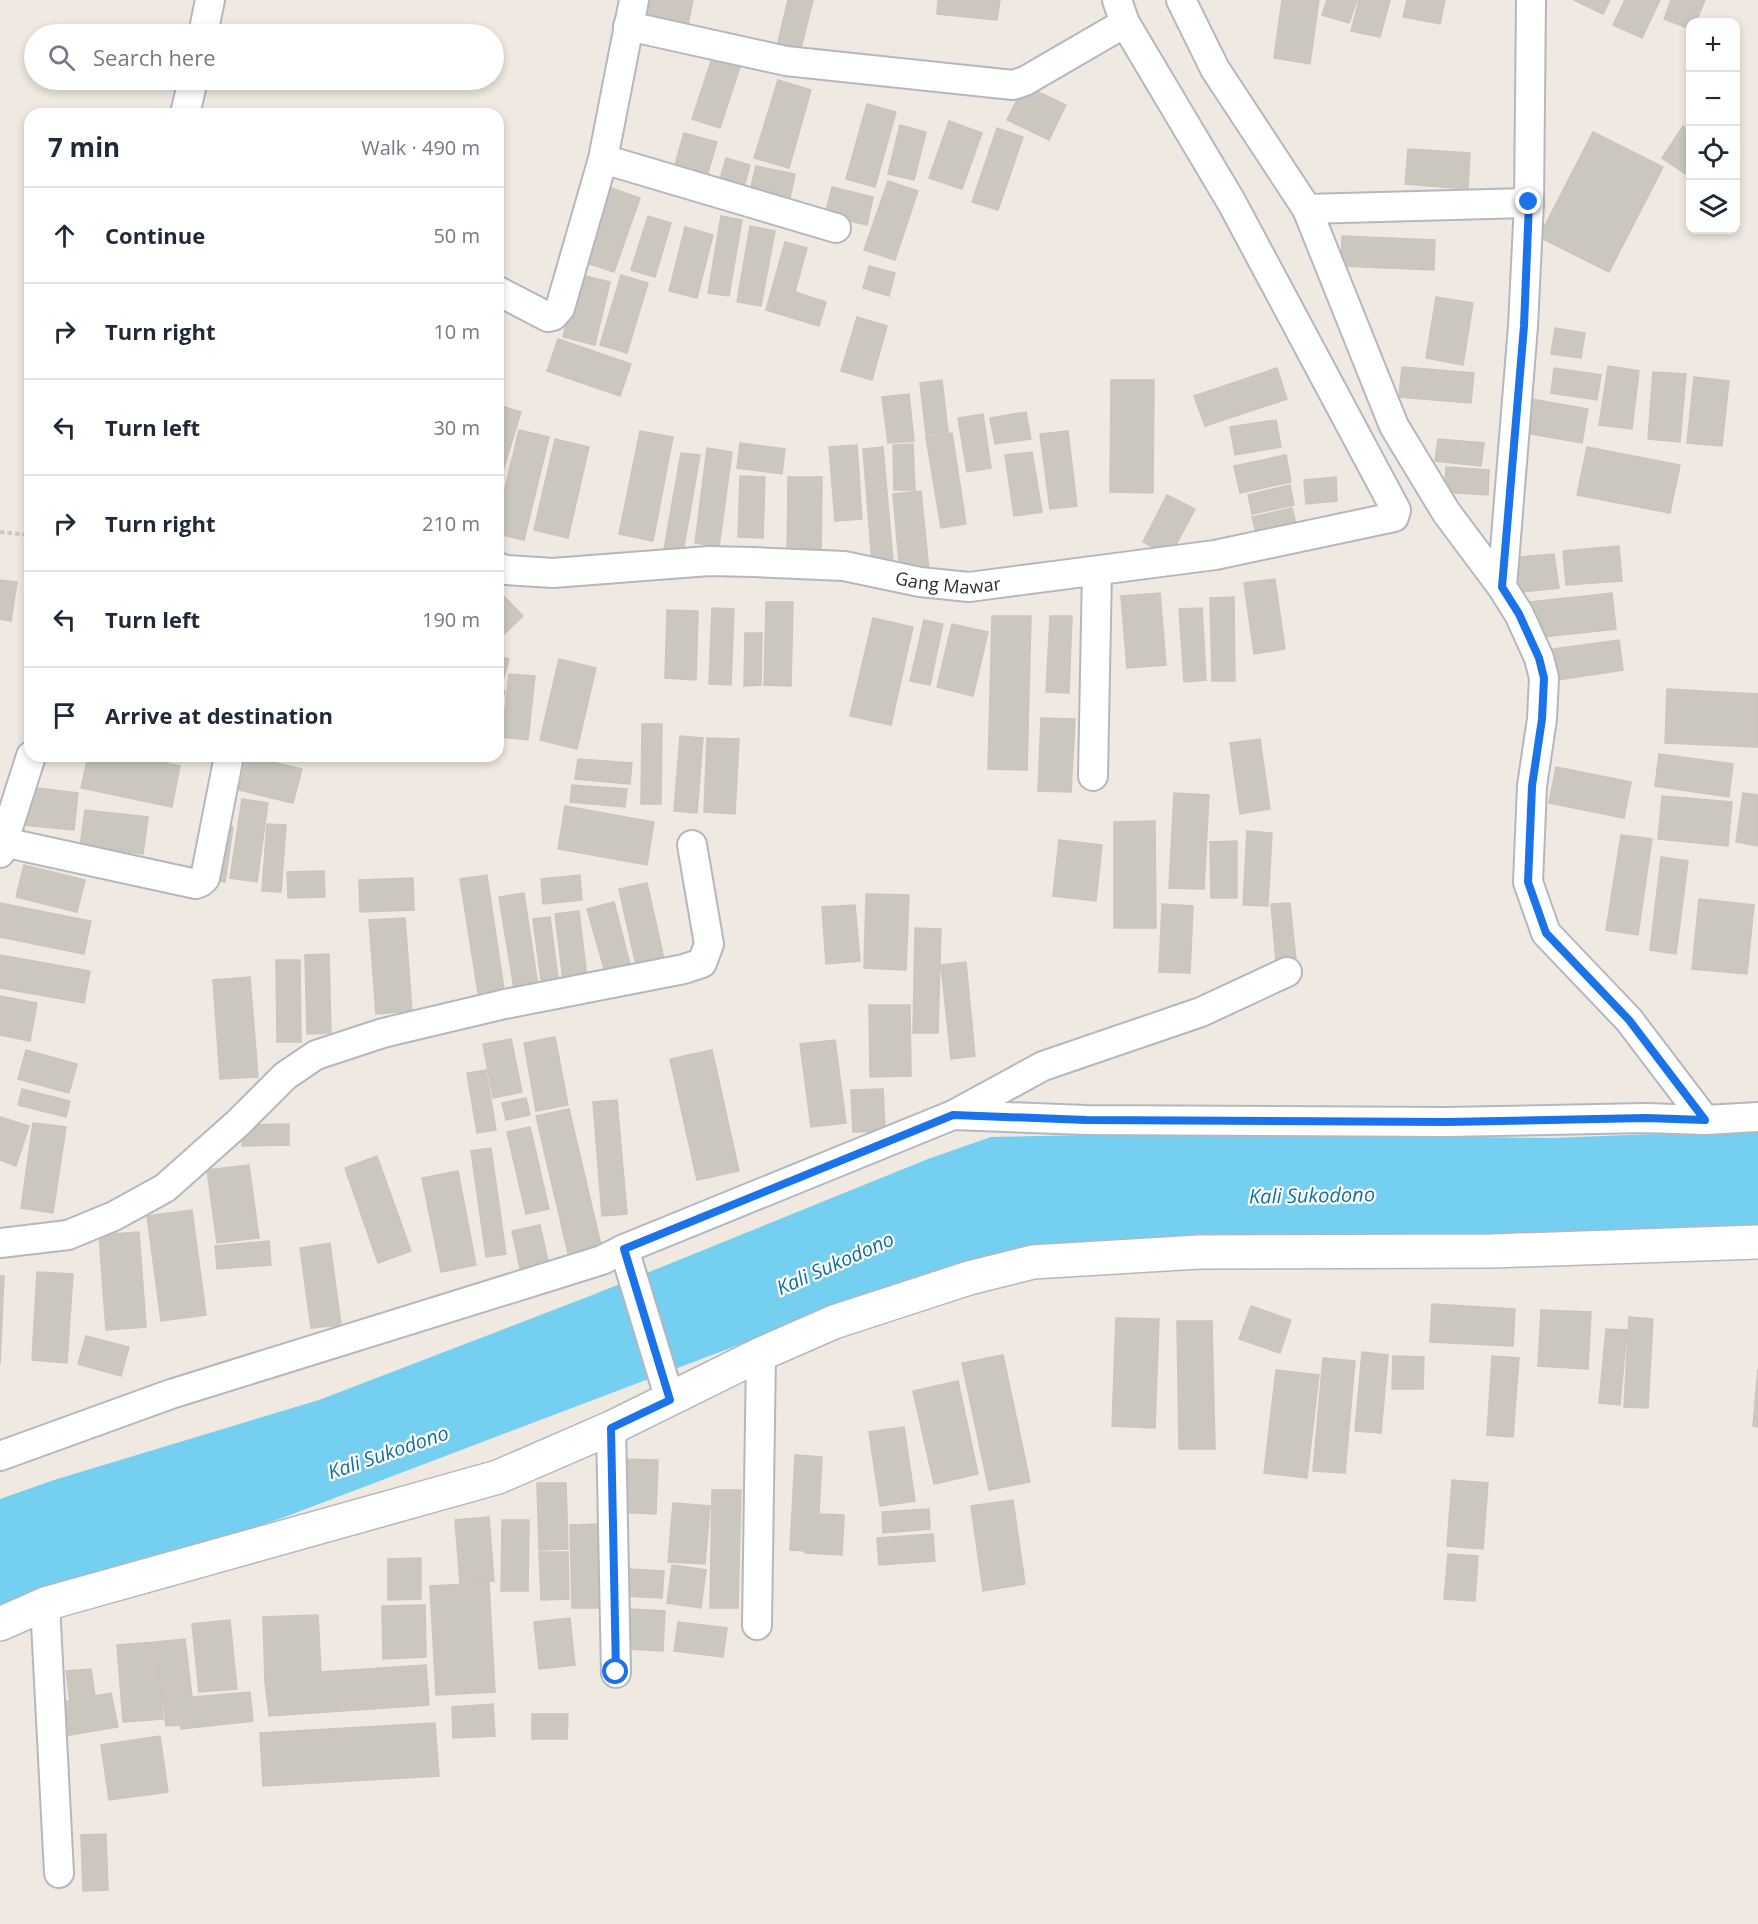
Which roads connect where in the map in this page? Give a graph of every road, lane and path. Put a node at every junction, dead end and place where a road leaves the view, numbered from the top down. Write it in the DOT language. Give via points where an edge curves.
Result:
graph roads {
  1 [pos="210,0"];
  2 [pos="1181,0"];
  3 [pos="1531,0"];
  4 [pos="1121,12"];
  5 [pos="631,13"];
  6 [pos="204,24"];
  7 [pos="191,90"];
  8 [pos="186,108"];
  9 [pos="603,159"];
  10 [pos="1529,202"];
  11 [pos="1307,208"];
  12 [pos="836,228"];
  13 [pos="504,294"];
  14 [pos="0,532"];
  15 [pos="24,534"];
  16 [pos="504,569"];
  17 [pos="1097,571"];
  18 [pos="1502,587"];
  19 [pos="28,762"];
  20 [pos="228,762"];
  21 [pos="1093,776"];
  22 [pos="692,845"];
  23 [pos="2,848"];
  24 [pos="1287,972"];
  25 [pos="953,1115"];
  26 [pos="1758,1117"];
  27 [pos="1693,1120"];
  28 [pos="1758,1242"];
  29 [pos="0,1243"];
  30 [pos="626,1257"];
  31 [pos="761,1354"];
  32 [pos="668,1391"];
  33 [pos="611,1428"];
  34 [pos="0,1456"];
  35 [pos="45,1604"];
  36 [pos="0,1624"];
  37 [pos="757,1625"];
  38 [pos="616,1672"];
  39 [pos="59,1873"];
  1 -- 6 [label="street"];
  2 -- 11 [label="street" via="1215,69"];
  3 -- 10 [label="street"];
  4 -- 5 [label="street" via="1025,81 1013,85 786,61"];
  4 -- 17 [label="street, Gang Mawar" via="1232,203 1396,510 1392,519 1215,555"];
  5 -- 9 [label="street"];
  7 -- 8 [label="street"];
  9 -- 12 [label="street"];
  9 -- 13 [label="street" via="560,308 548,317"];
  10 -- 11 [label="street"];
  10 -- 18 [label="street" via="1524,326"];
  11 -- 18 [label="street" via="1394,426 1446,512"];
  14 -- 15 [label="path"];
  16 -- 17 [label="street, Gang Mawar" via="553,573 709,561 753,562 844,566 920,582 969,587"];
  17 -- 21 [label="street"];
  18 -- 27 [label="street" via="1519,614 1544,678 1532,786 1528,882 1546,933 1629,1020"];
  19 -- 23 [label="street"];
  20 -- 23 [label="street" via="204,878 196,884"];
  22 -- 29 [label="street" via="709,944 702,963 383,1033 316,1055 285,1076 165,1188 68,1235"];
  24 -- 25 [label="street" via="1201,1012 1043,1066"];
  25 -- 27 [label="street" via="1086,1120"];
  25 -- 30 [label="street"];
  26 -- 27 [label="street"];
  28 -- 31 [label="main road" via="1492,1251 1198,1252 1034,1262 969,1278 834,1322"];
  30 -- 32 [label="street"];
  30 -- 34 [label="street" via="602,1260 171,1394"];
  31 -- 32 [label="main road"];
  31 -- 37 [label="street"];
  32 -- 33 [label="main road"];
  33 -- 35 [label="main road" via="498,1477"];
  33 -- 38 [label="street"];
  35 -- 36 [label="main road"];
  35 -- 39 [label="street"];
}
